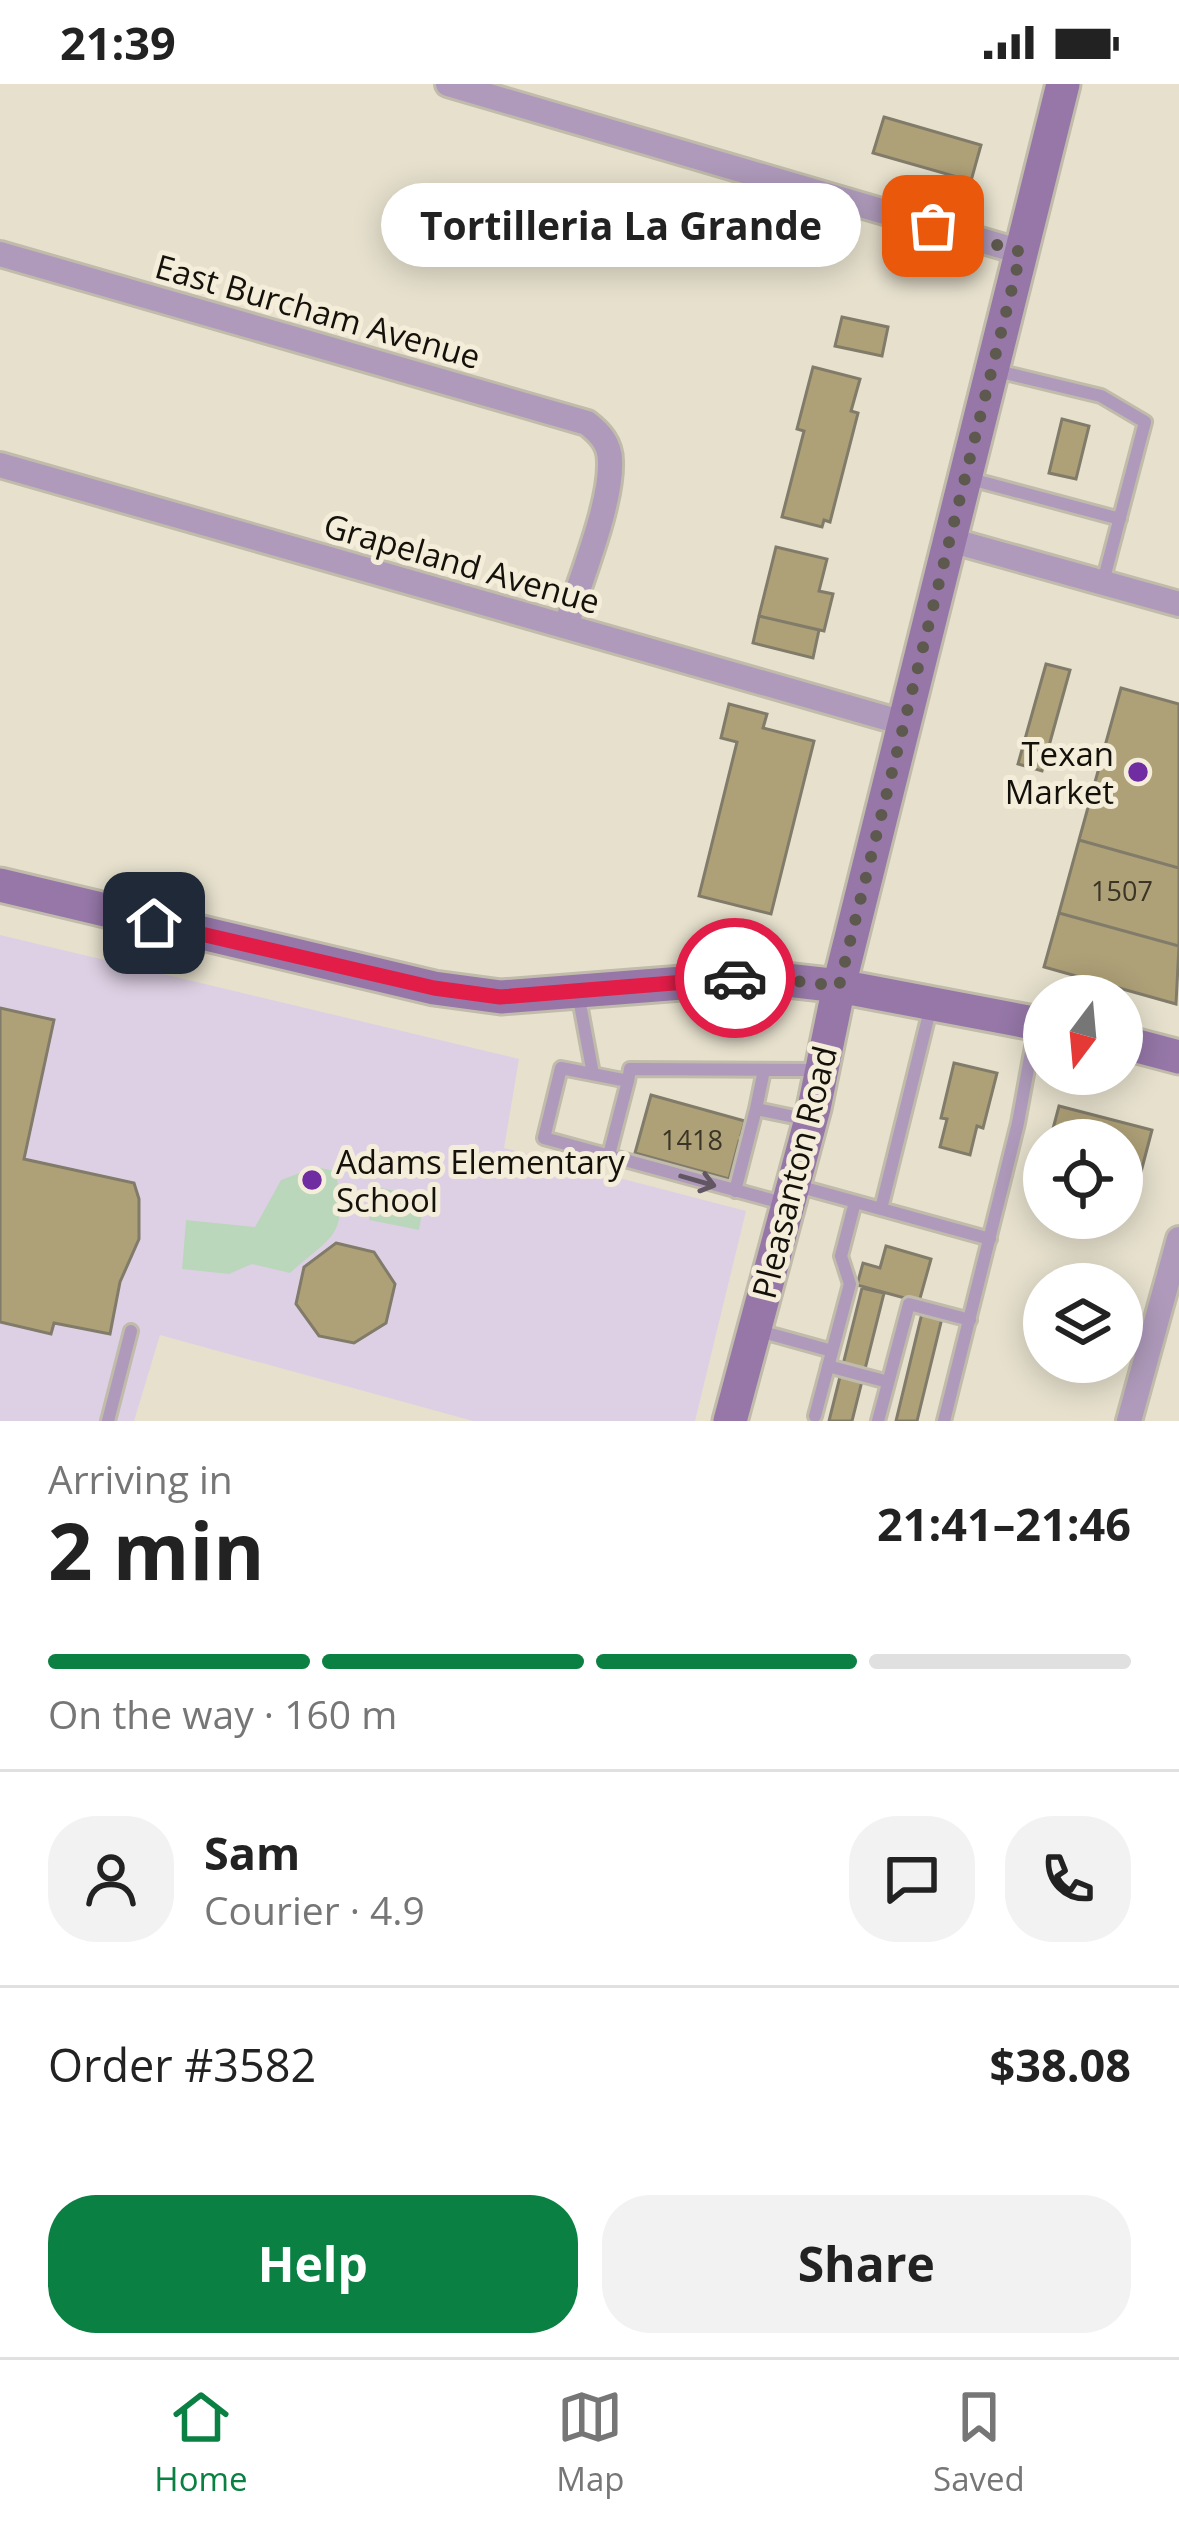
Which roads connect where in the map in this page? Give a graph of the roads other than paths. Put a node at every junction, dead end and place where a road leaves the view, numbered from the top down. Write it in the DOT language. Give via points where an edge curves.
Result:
graph roads {
  1 [pos="448,84"];
  2 [pos="1063,84"];
  3 [pos="1021,252"];
  4 [pos="0,254"];
  5 [pos="992,370"];
  6 [pos="0,465"];
  7 [pos="966,478"];
  8 [pos="1120,519"];
  9 [pos="950,540"];
  10 [pos="1102,583"];
  11 [pos="1179,604"];
  12 [pos="566,626"];
  13 [pos="907,724"];
  14 [pos="0,885"];
  15 [pos="839,986"];
  16 [pos="578,992"];
  17 [pos="932,1004"];
  18 [pos="1023,1021"];
  19 [pos="1143,1048"];
  20 [pos="1179,1057"];
  21 [pos="764,1070"];
  22 [pos="822,1070"];
  23 [pos="592,1074"];
  24 [pos="628,1081"];
  25 [pos="1023,1095"];
  26 [pos="756,1109"];
  27 [pos="811,1120"];
  28 [pos="609,1155"];
  29 [pos="735,1191"];
  30 [pos="791,1195"];
  31 [pos="855,1202"];
  32 [pos="881,1209"];
  33 [pos="990,1239"];
  34 [pos="1179,1239"];
  35 [pos="970,1320"];
  36 [pos="754,1330"];
  37 [pos="131,1331"];
  38 [pos="830,1358"];
  39 [pos="888,1382"];
  40 [pos="815,1416"];
  41 [pos="738,1419"];
  42 [pos="108,1421"];
  43 [pos="878,1421"];
  44 [pos="944,1421"];
  45 [pos="1129,1421"];
  1 -- 3 [label="street"];
  2 -- 3 [label="main road, Pleasanton Road"];
  3 -- 5 [label="main road, Pleasanton Road"];
  4 -- 12 [label="street, East Burcham Avenue" via="578,419 600,433 608,446 608,488"];
  5 -- 7 [label="main road, Pleasanton Road"];
  5 -- 8 [label="lane" via="1101,396 1145,422"];
  6 -- 12 [label="street, Grapeland Avenue"];
  7 -- 8 [label="lane"];
  7 -- 9 [label="main road, Pleasanton Road"];
  8 -- 10 [label="lane"];
  9 -- 10 [label="street"];
  9 -- 13 [label="main road, Pleasanton Road"];
  10 -- 11 [label="street"];
  12 -- 13 [label="street, Grapeland Avenue"];
  13 -- 15 [label="main road, Pleasanton Road"];
  14 -- 16 [label="main road" via="434,988 500,997"];
  15 -- 16 [label="main road" via="760,977"];
  15 -- 17 [label="main road"];
  15 -- 22 [label="main road, Pleasanton Road"];
  16 -- 23 [label="lane"];
  17 -- 18 [label="main road"];
  17 -- 32 [label="lane"];
  19 -- 20 [label="main road"];
  21 -- 22 [label="lane"];
  21 -- 24 [label="lane" via="630,1070"];
  21 -- 26 [label="lane"];
  22 -- 27 [label="main road, Pleasanton Road"];
  23 -- 24 [label="lane"];
  23 -- 28 [label="lane" via="561,1069 544,1138"];
  24 -- 28 [label="lane"];
  25 -- 33 [label="lane"];
  26 -- 27 [label="lane"];
  26 -- 29 [label="lane"];
  27 -- 30 [label="main road, Pleasanton Road"];
  28 -- 29 [label="lane, one-way"];
  29 -- 30 [label="lane"];
  30 -- 31 [label="lane"];
  30 -- 36 [label="main road, Pleasanton Road"];
  31 -- 32 [label="lane"];
  31 -- 38 [label="lane" via="841,1256 850,1284"];
  32 -- 33 [label="lane"];
  33 -- 35 [label="lane"];
  34 -- 45 [label="street"];
  35 -- 39 [label="lane" via="909,1304"];
  35 -- 44 [label="lane"];
  36 -- 38 [label="lane"];
  36 -- 41 [label="main road, Pleasanton Road"];
  37 -- 42 [label="lane"];
  38 -- 39 [label="lane"];
  38 -- 40 [label="lane"];
  39 -- 43 [label="lane"];
}
